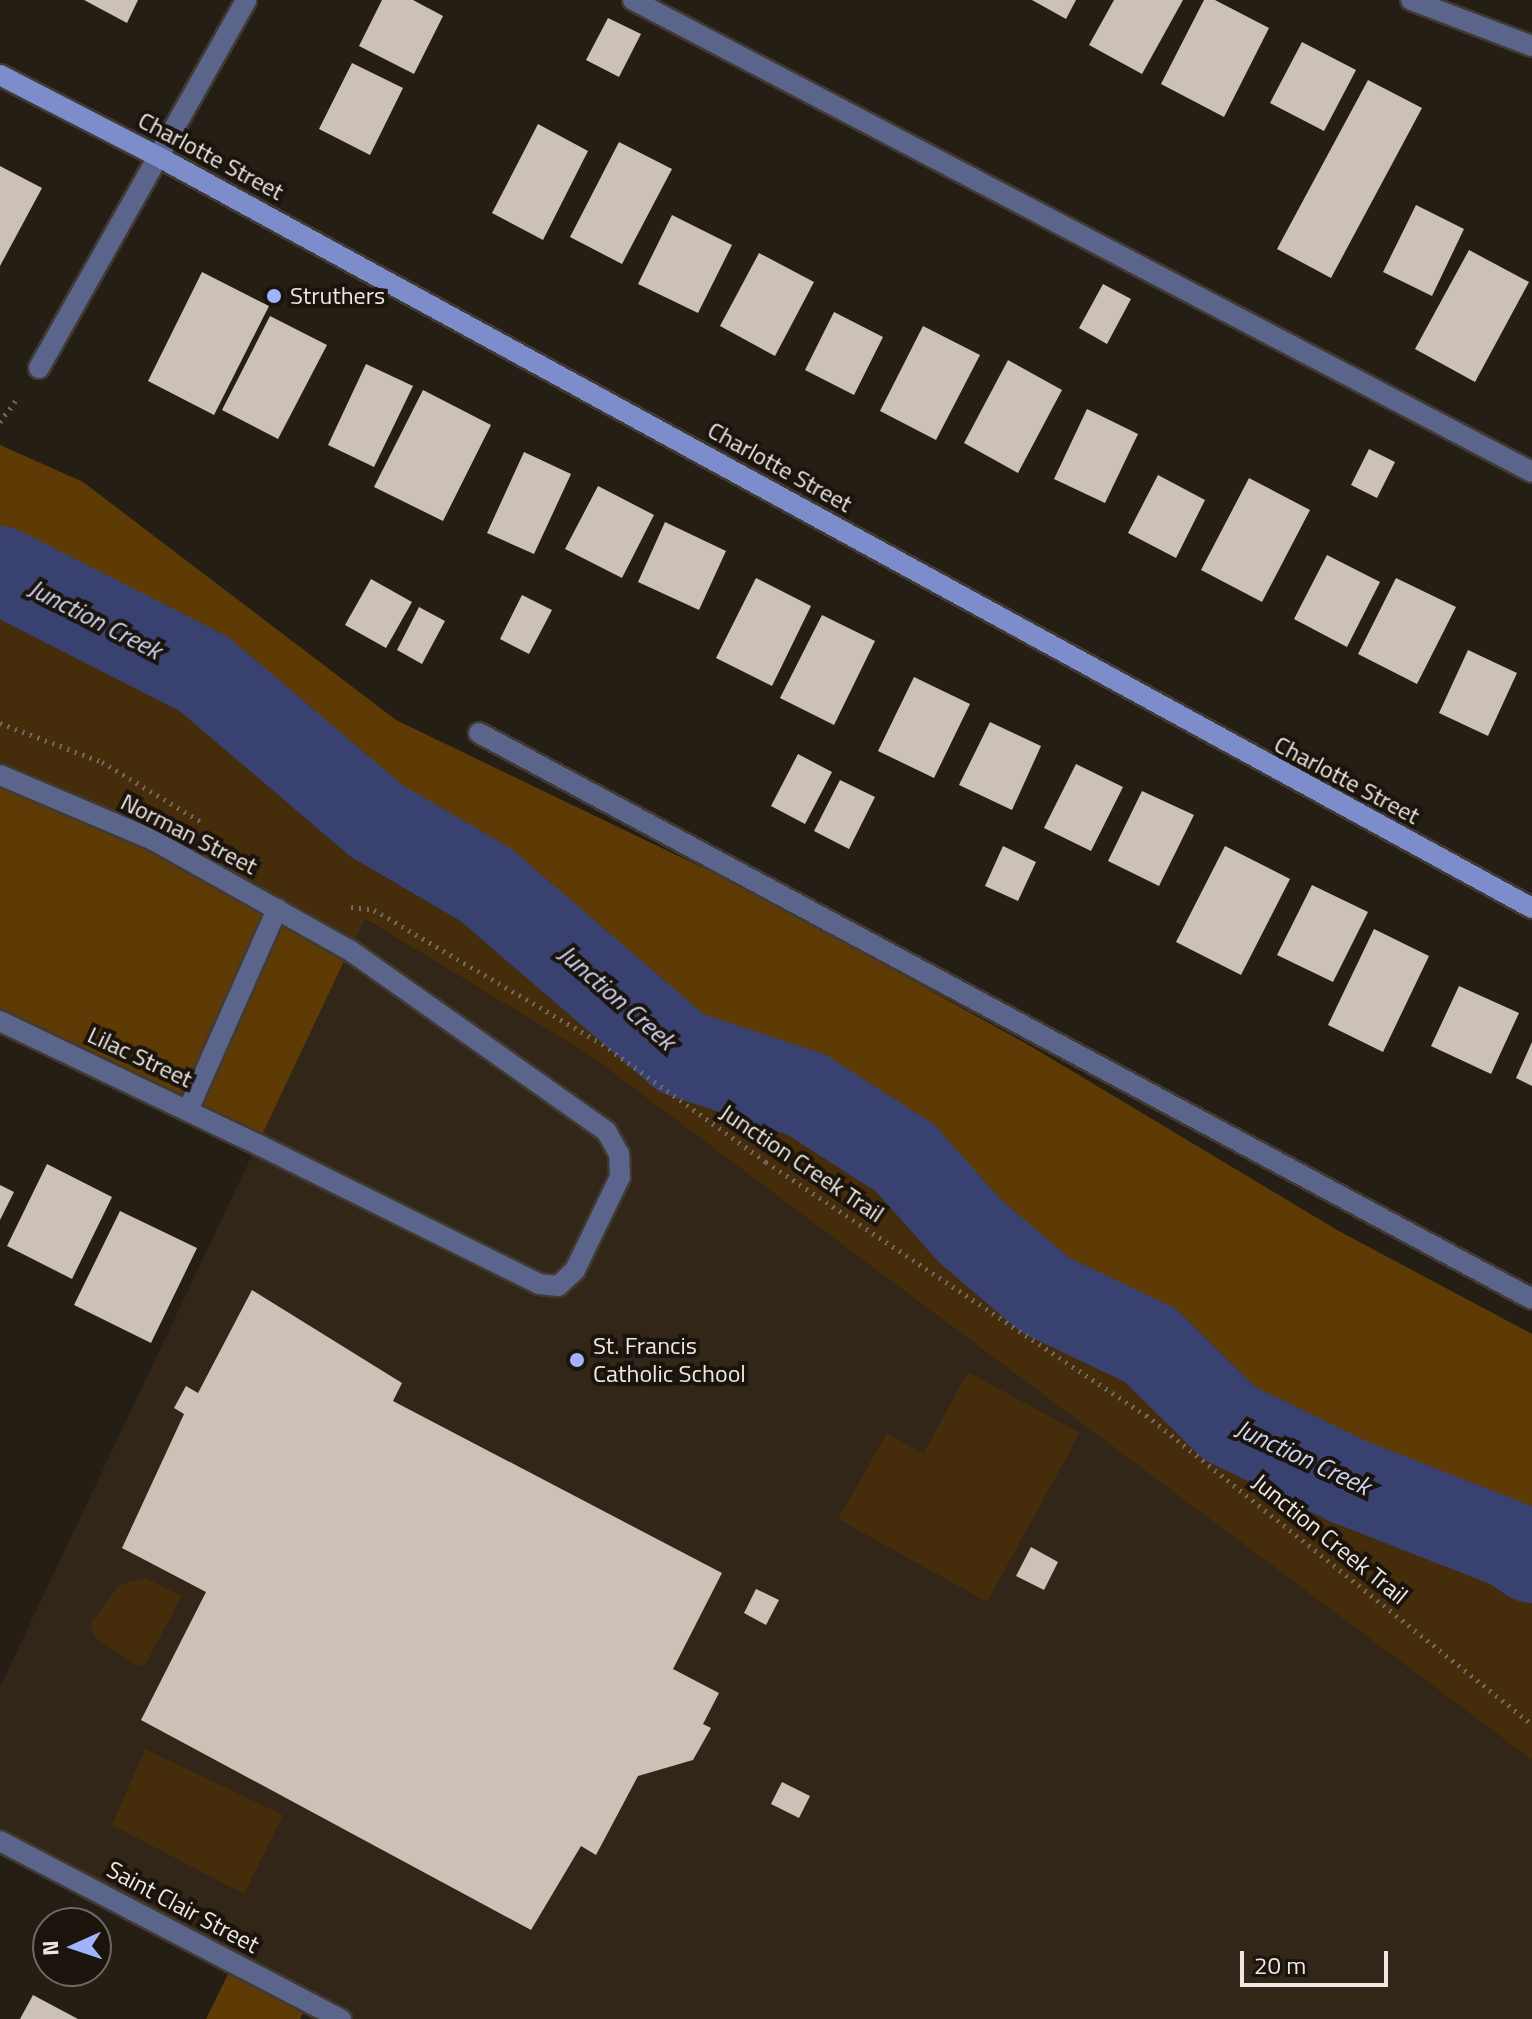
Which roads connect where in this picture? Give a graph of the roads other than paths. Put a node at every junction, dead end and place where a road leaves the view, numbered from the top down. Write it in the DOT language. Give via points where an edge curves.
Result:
graph roads {
  1 [pos="246,0"];
  2 [pos="633,0"];
  3 [pos="1411,0"];
  4 [pos="1532,46"];
  5 [pos="0,75"];
  6 [pos="159,157"];
  7 [pos="39,368"];
  8 [pos="1532,472"];
  9 [pos="479,733"];
  10 [pos="0,775"];
  11 [pos="1532,908"];
  12 [pos="277,909"];
  13 [pos="349,950"];
  14 [pos="0,1021"];
  15 [pos="189,1108"];
  16 [pos="1532,1299"];
  17 [pos="0,1841"];
  18 [pos="341,2019"];
  1 -- 6 [label="street"];
  2 -- 8 [label="street"];
  3 -- 4 [label="street"];
  5 -- 6 [label="street, Charlotte Street"];
  6 -- 7 [label="street"];
  6 -- 11 [label="street, Charlotte Street"];
  9 -- 16 [label="street"];
  10 -- 12 [label="street, Norman Street" via="153,840"];
  12 -- 13 [label="street, Norman Street"];
  12 -- 15 [label="street"];
  13 -- 15 [label="street, Lilac Street" via="606,1131 619,1154 620,1177 575,1270 558,1286 539,1284"];
  14 -- 15 [label="street, Lilac Street"];
  17 -- 18 [label="street, Saint Clair Street"];
}
